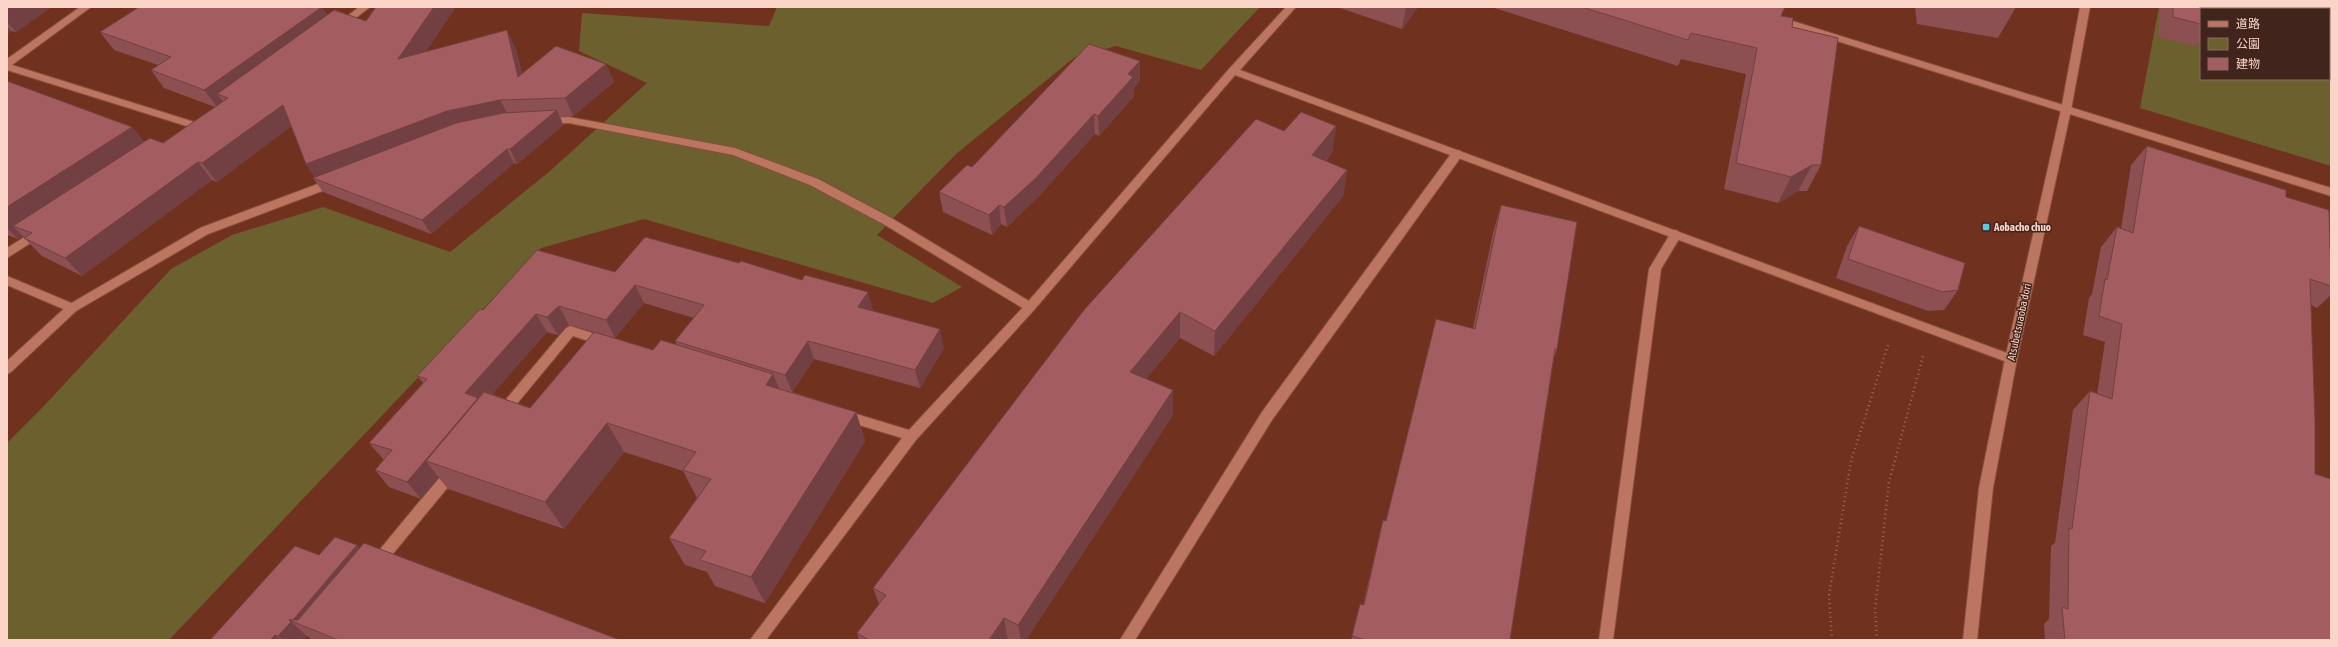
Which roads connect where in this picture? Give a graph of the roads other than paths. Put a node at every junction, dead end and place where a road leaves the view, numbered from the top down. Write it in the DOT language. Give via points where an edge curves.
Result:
graph roads {
  1 [pos="86,7"];
  2 [pos="365,7"];
  3 [pos="1291,7"];
  4 [pos="2085,7"];
  5 [pos="1767,16"];
  6 [pos="334,31"];
  7 [pos="7,66"];
  8 [pos="1233,71"];
  9 [pos="2066,110"];
  10 [pos="532,122"];
  11 [pos="187,136"];
  12 [pos="1457,154"];
  13 [pos="344,178"];
  14 [pos="2331,192"];
  15 [pos="47,227"];
  16 [pos="1676,234"];
  17 [pos="7,254"];
  18 [pos="7,280"];
  19 [pos="1030,307"];
  20 [pos="72,308"];
  21 [pos="616,345"];
  22 [pos="2011,358"];
  23 [pos="7,369"];
  24 [pos="828,410"];
  25 [pos="494,422"];
  26 [pos="911,436"];
  27 [pos="459,464"];
  28 [pos="368,573"];
  29 [pos="757,640"];
  30 [pos="1127,640"];
  31 [pos="1606,640"];
  32 [pos="1970,640"];
  1 -- 7 [label="street"];
  2 -- 6 [label="street"];
  3 -- 8 [label="street"];
  4 -- 9 [label="street, Atsubetsuaoba dori"];
  5 -- 9 [label="street"];
  7 -- 11 [label="street" via="203,125"];
  8 -- 12 [label="street"];
  8 -- 19 [label="street"];
  9 -- 14 [label="street"];
  9 -- 22 [label="street, Atsubetsuaoba dori"];
  10 -- 19 [label="street" via="569,120 734,152 814,182 889,222"];
  12 -- 16 [label="street"];
  12 -- 30 [label="street" via="1268,416"];
  13 -- 20 [label="street" via="204,231"];
  15 -- 17 [label="street"];
  16 -- 22 [label="street"];
  16 -- 31 [label="street" via="1655,269"];
  18 -- 20 [label="street"];
  19 -- 26 [label="street"];
  20 -- 23 [label="street"];
  21 -- 25 [label="street" via="570,331"];
  22 -- 32 [label="street, Atsubetsuaoba dori" via="1986,488"];
  24 -- 26 [label="street"];
  26 -- 29 [label="street"];
  27 -- 28 [label="street"];
}
